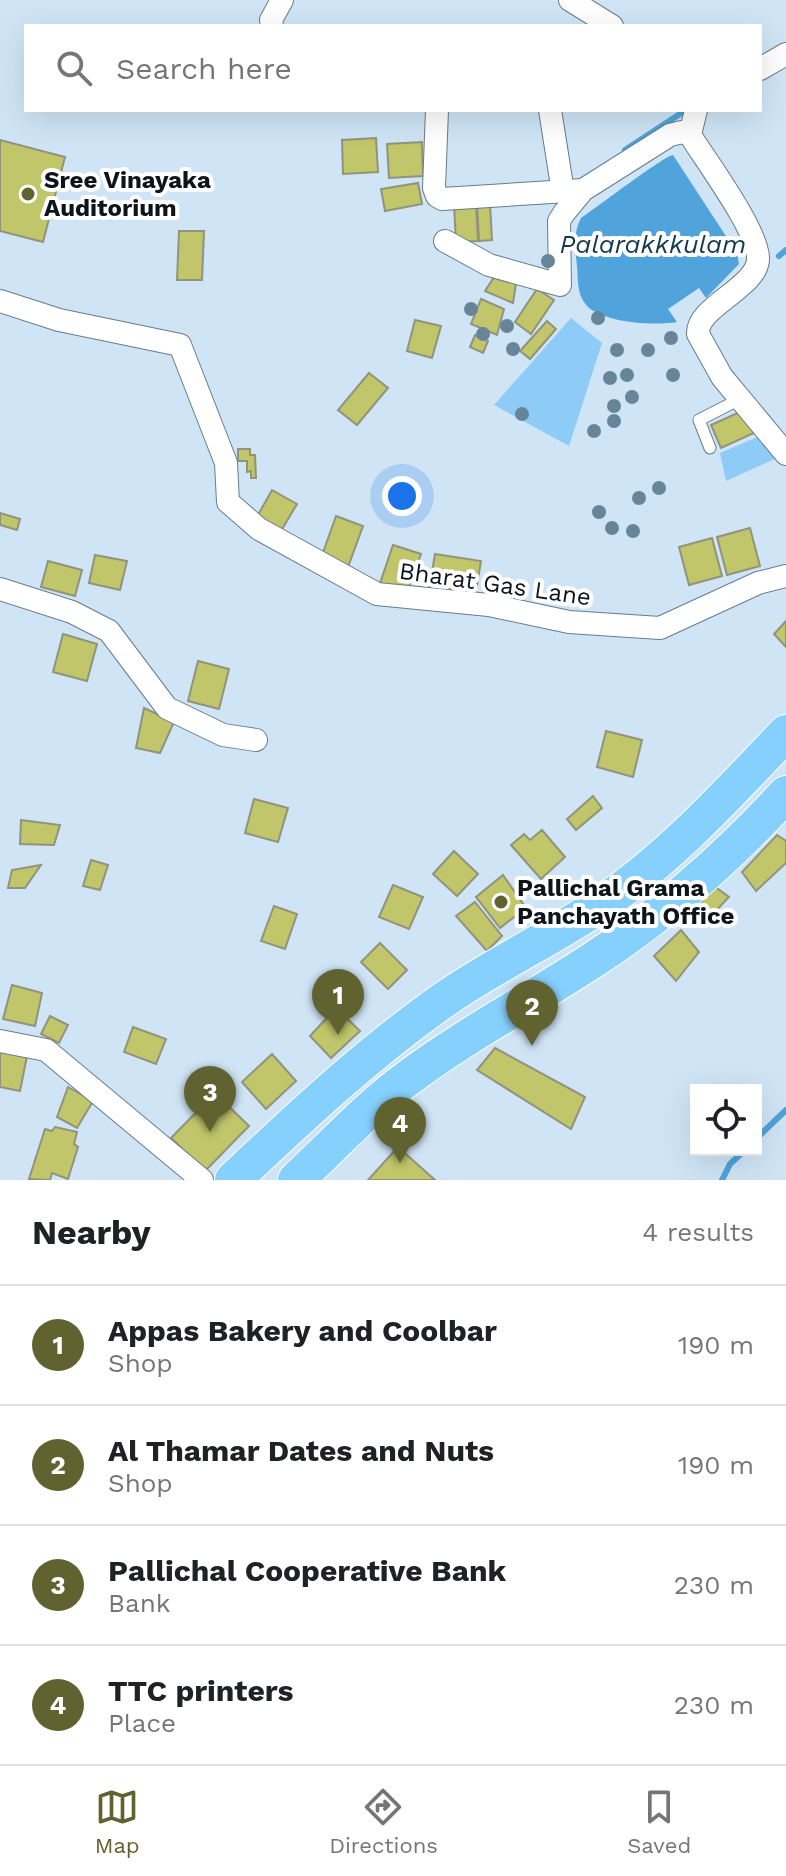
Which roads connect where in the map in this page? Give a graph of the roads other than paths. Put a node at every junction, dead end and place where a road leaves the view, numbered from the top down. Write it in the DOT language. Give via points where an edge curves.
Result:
graph roads {
  1 [pos="282,0"];
  2 [pos="570,0"];
  3 [pos="272,24"];
  4 [pos="609,24"];
  5 [pos="786,54"];
  6 [pos="762,68"];
  7 [pos="437,112"];
  8 [pos="551,112"];
  9 [pos="696,112"];
  10 [pos="690,135"];
  11 [pos="573,191"];
  12 [pos="445,241"];
  13 [pos="0,301"];
  14 [pos="741,398"];
  15 [pos="710,448"];
  16 [pos="786,454"];
  17 [pos="786,576"];
  18 [pos="0,589"];
  19 [pos="786,733"];
  20 [pos="256,740"];
  21 [pos="786,794"];
  22 [pos="0,1041"];
  23 [pos="202,1180"];
  24 [pos="233,1180"];
  25 [pos="296,1180"];
  1 -- 3 [label="street"];
  2 -- 4 [label="street"];
  5 -- 6 [label="street"];
  7 -- 11 [label="street" via="434,188 442,199"];
  8 -- 11 [label="street"];
  9 -- 10 [label="street"];
  10 -- 11 [label="street" via="670,135"];
  10 -- 14 [label="street" via="739,210 758,252 752,275 697,329 722,377"];
  11 -- 12 [label="street" via="559,221 551,273 489,265"];
  13 -- 17 [label="street, Bharat Gas Lane" via="59,320 180,345 226,463 228,502 259,529 377,594 489,605 569,622 660,628 758,583"];
  14 -- 15 [label="lane" via="699,420"];
  14 -- 16 [label="street"];
  18 -- 20 [label="street" via="72,612 109,631 167,708 223,735"];
  19 -- 24 [label="main road" via="656,862 602,904 405,1028 324,1094"];
  21 -- 25 [label="main road" via="679,898 593,960 404,1080"];
  22 -- 23 [label="street" via="46,1050"];
}
